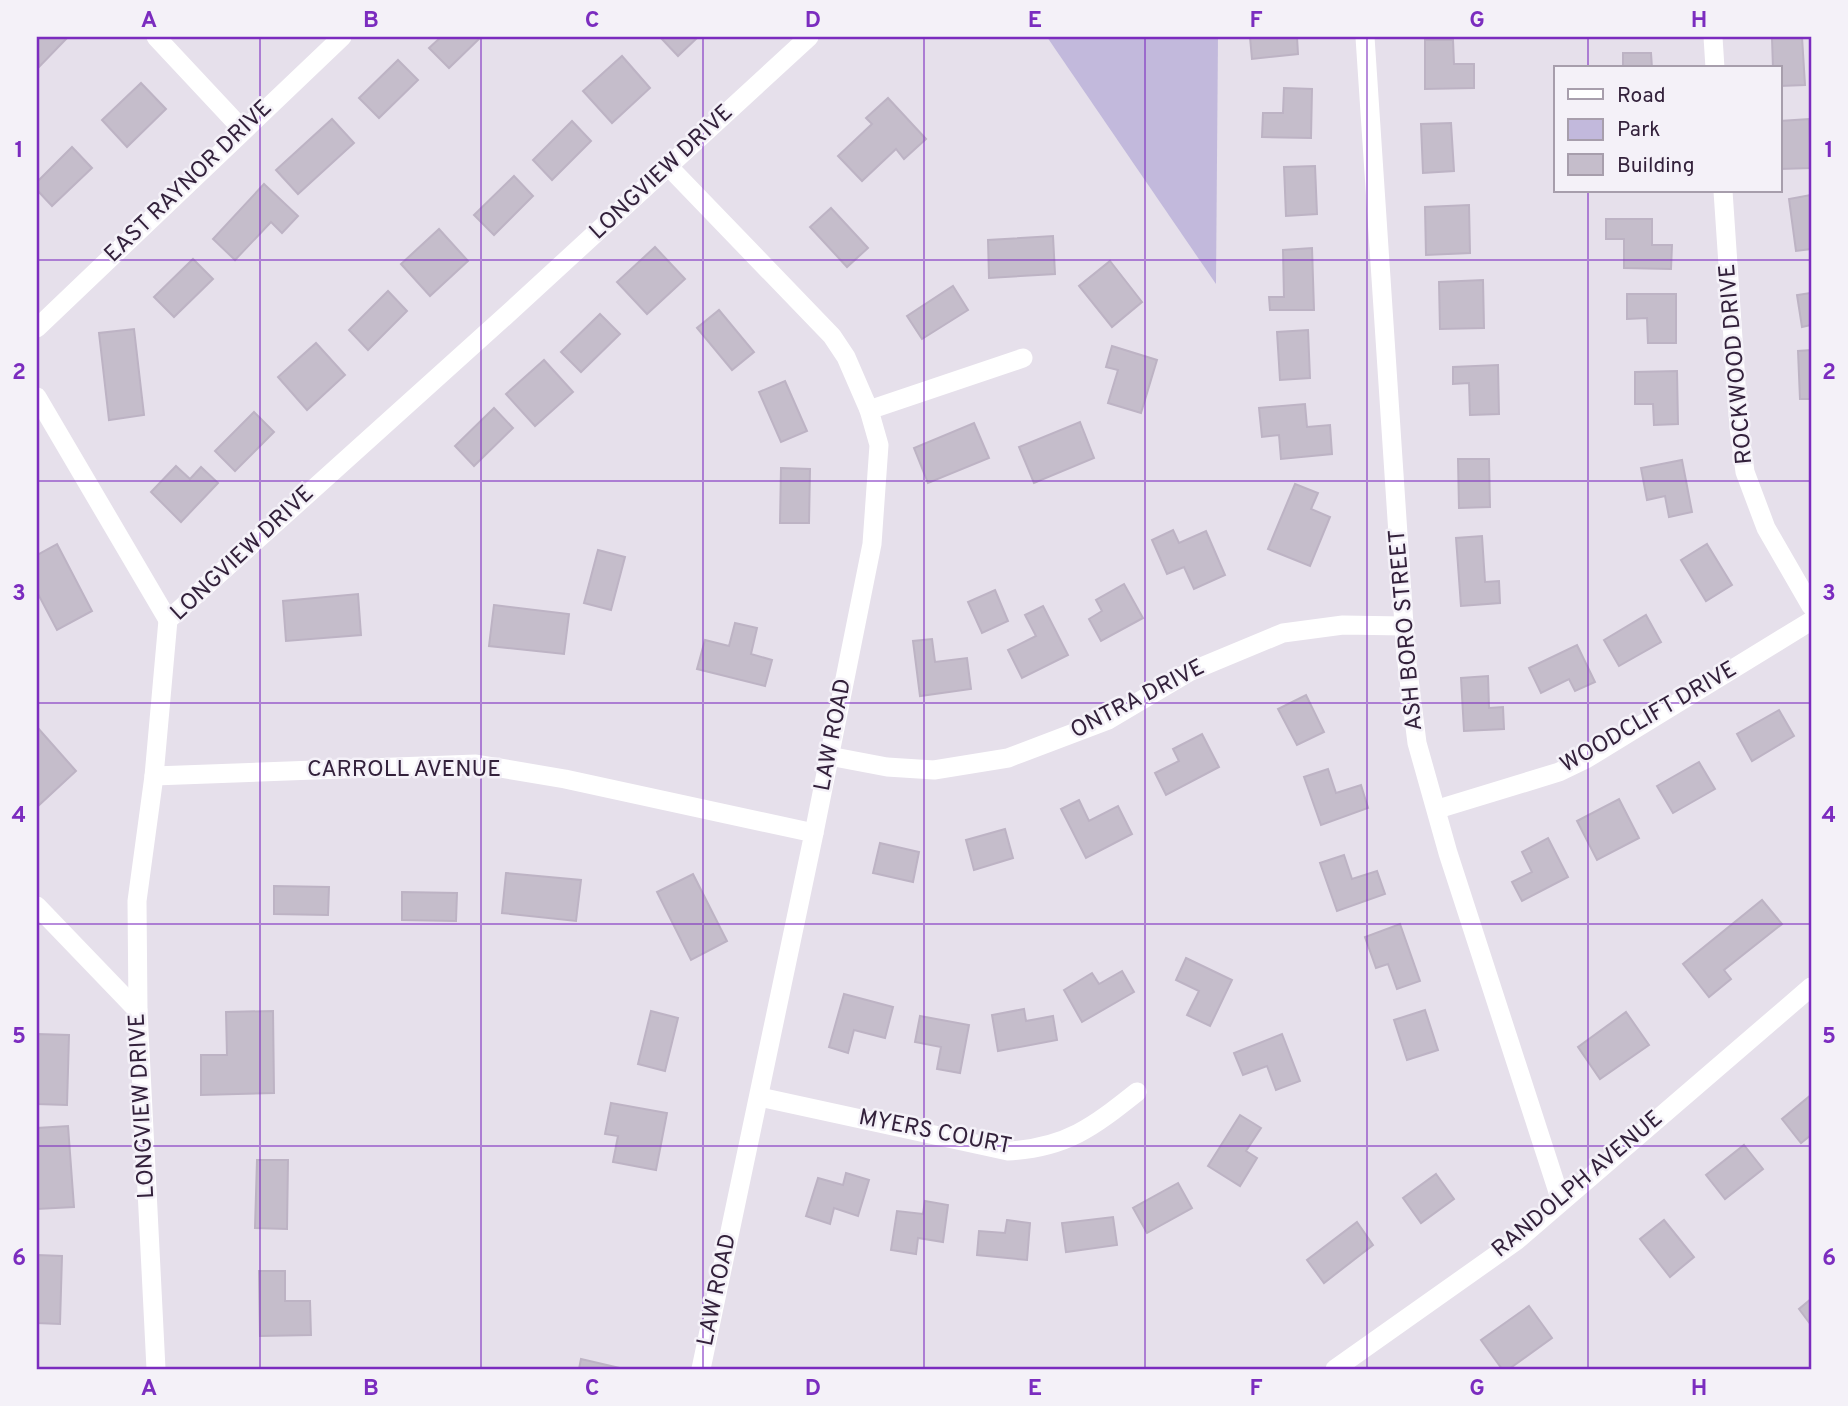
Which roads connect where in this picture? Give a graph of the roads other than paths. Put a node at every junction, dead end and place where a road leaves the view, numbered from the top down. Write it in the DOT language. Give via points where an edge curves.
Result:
graph roads {
  1 [pos="156,37"];
  2 [pos="342,37"];
  3 [pos="809,37"];
  4 [pos="1365,37"];
  5 [pos="1713,37"];
  6 [pos="1715,66"];
  7 [pos="243,130"];
  8 [pos="669,167"];
  9 [pos="1723,192"];
  10 [pos="37,328"];
  11 [pos="1023,358"];
  12 [pos="37,397"];
  13 [pos="869,410"];
  14 [pos="1811,606"];
  15 [pos="168,620"];
  16 [pos="1811,621"];
  17 [pos="1404,626"];
  18 [pos="829,756"];
  19 [pos="155,776"];
  20 [pos="1438,809"];
  21 [pos="814,833"];
  22 [pos="37,906"];
  23 [pos="1811,987"];
  24 [pos="138,1011"];
  25 [pos="1138,1092"];
  26 [pos="760,1097"];
  27 [pos="1561,1201"];
  28 [pos="156,1369"];
  29 [pos="701,1369"];
  30 [pos="1335,1369"];
  1 -- 7 [label="street"];
  2 -- 7 [label="street, EAST RAYNOR DRIVE"];
  3 -- 8 [label="street, LONGVIEW DRIVE"];
  4 -- 17 [label="street, ASH BORO STREET"];
  5 -- 6 [label="street"];
  7 -- 10 [label="street, EAST RAYNOR DRIVE"];
  8 -- 13 [label="street, LAW ROAD" via="832,336"];
  8 -- 15 [label="street, LONGVIEW DRIVE"];
  9 -- 14 [label="street, ROCKWOOD DRIVE" via="1745,472 1766,528"];
  11 -- 13 [label="street"];
  12 -- 15 [label="street"];
  13 -- 18 [label="street, LAW ROAD" via="879,445 876,514"];
  15 -- 19 [label="street, LONGVIEW DRIVE"];
  16 -- 20 [label="street, WOODCLIFT DRIVE" via="1586,759 1559,772"];
  17 -- 18 [label="street, ONTRA DRIVE" via="1343,625 1283,633 1189,672 1108,720 1008,758 934,770"];
  17 -- 20 [label="street, ASH BORO STREET" via="1417,743"];
  18 -- 21 [label="street, LAW ROAD"];
  19 -- 21 [label="street, CARROLL AVENUE" via="476,764"];
  19 -- 24 [label="street, LONGVIEW DRIVE" via="137,901"];
  20 -- 27 [label="street, ASH BORO STREET" via="1448,853"];
  21 -- 26 [label="street, LAW ROAD"];
  22 -- 24 [label="street"];
  23 -- 27 [label="street, RANDOLPH AVENUE"];
  24 -- 28 [label="street, LONGVIEW DRIVE"];
  25 -- 26 [label="street, MYERS COURT" via="1067,1141 1008,1151"];
  26 -- 29 [label="street, LAW ROAD"];
  27 -- 30 [label="street, RANDOLPH AVENUE" via="1516,1241"];
}
